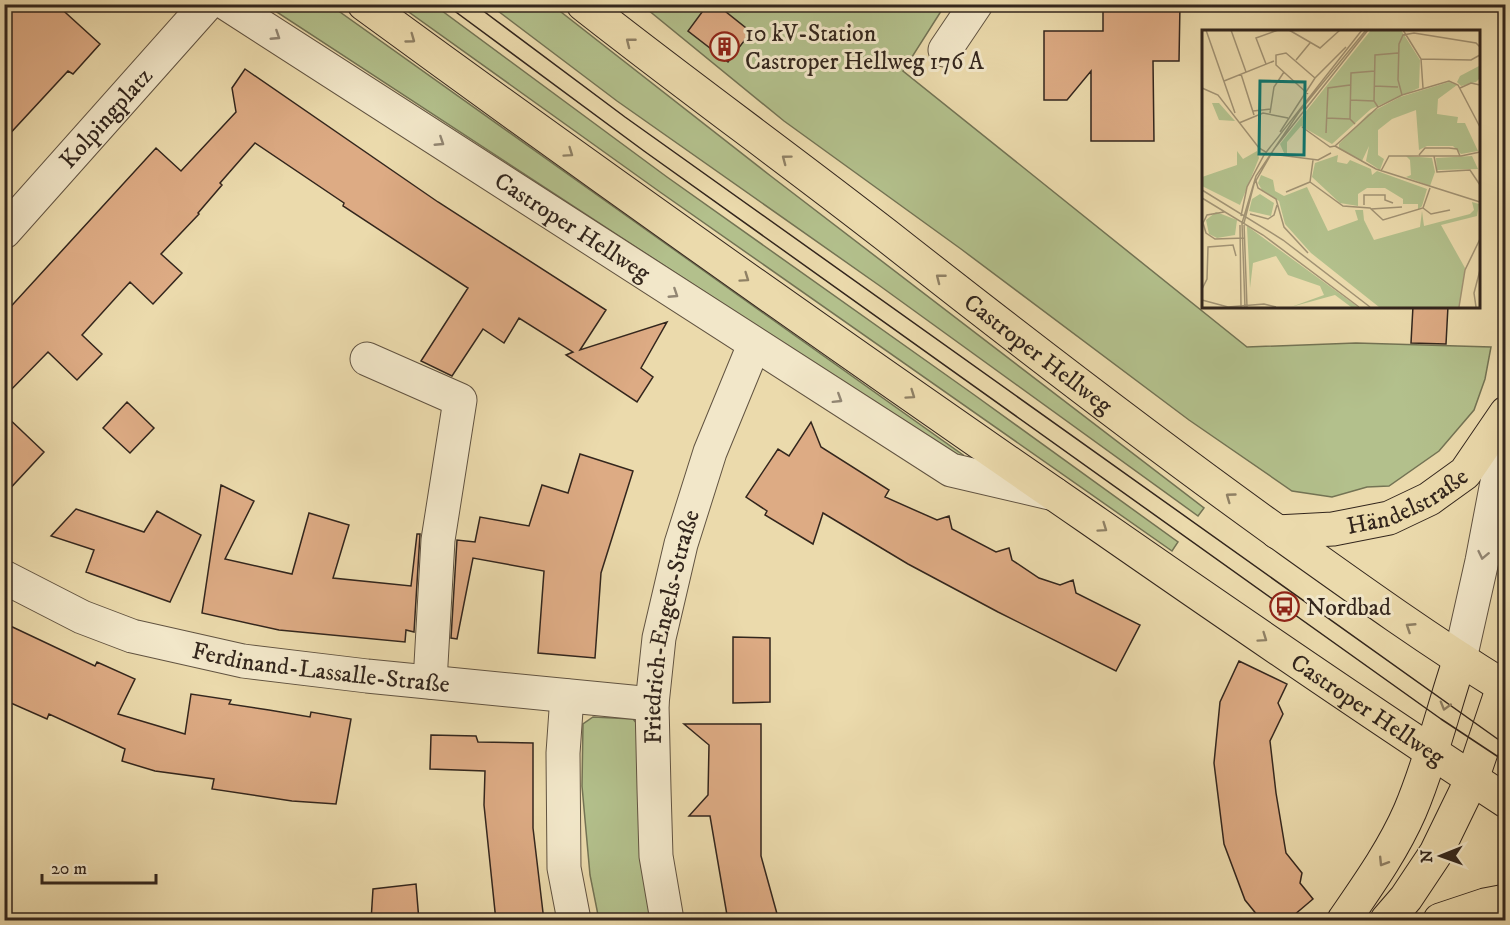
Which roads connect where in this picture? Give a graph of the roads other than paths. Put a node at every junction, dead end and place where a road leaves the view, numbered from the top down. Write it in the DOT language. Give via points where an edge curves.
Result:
graph roads {
  1 [pos="207,4"];
  2 [pos="227,4"];
  3 [pos="364,4"];
  4 [pos="583,4"];
  5 [pos="976,4"];
  6 [pos="945,50"];
  7 [pos="4,232"];
  8 [pos="754,345"];
  9 [pos="367,359"];
  10 [pos="1506,413"];
  11 [pos="1506,435"];
  12 [pos="1054,494"];
  13 [pos="1277,532"];
  14 [pos="4,578"];
  15 [pos="1460,659"];
  16 [pos="430,681"];
  17 [pos="1505,681"];
  18 [pos="567,696"];
  19 [pos="652,704"];
  20 [pos="1431,753"];
  21 [pos="1472,779"];
  22 [pos="1506,801"];
  23 [pos="1506,901"];
  24 [pos="574,921"];
  25 [pos="668,921"];
  26 [pos="1344,921"];
  27 [pos="1387,921"];
  28 [pos="1440,921"];
  1 -- 7 [label="street, Kolpingplatz"];
  2 -- 8 [label="street, Castroper Hellweg, one-way"];
  3 -- 12 [label="main road, Castroper Hellweg, one-way" via="563,149"];
  13 -- 4 [label="main road, Castroper Hellweg, one-way" via="1070,379"];
  5 -- 6 [label="street"];
  8 -- 12 [label="street, Castroper Hellweg, one-way" via="951,471"];
  8 -- 19 [label="street, Friedrich-Engels-Straße" via="710,452 681,544 658,638"];
  9 -- 16 [label="street" via="460,400 438,540"];
  10 -- 13 [label="main road, Händelstraße" via="1465,473 1429,499 1389,518 1333,529"];
  11 -- 15 [label="street, Händelstraße, one-way"];
  12 -- 20 [label="main road, Castroper Hellweg, one-way"];
  15 -- 13 [label="main road, Castroper Hellweg, one-way"];
  14 -- 16 [label="street, Ferdinand-Lassalle-Straße" via="82,617 132,636 243,661"];
  15 -- 17 [label="main road, Castroper Hellweg"];
  15 -- 20 [label="main road, one-way"];
  16 -- 18 [label="street, Ferdinand-Lassalle-Straße"];
  17 -- 21 [label="main road"];
  18 -- 19 [label="street, Ferdinand-Lassalle-Straße"];
  18 -- 24 [label="street" via="563,753 564,868"];
  19 -- 25 [label="street, Friedrich-Engels-Straße" via="656,856"];
  20 -- 21 [label="main road, Castroper Hellweg"];
  20 -- 26 [label="main road, one-way" via="1386,859"];
  21 -- 22 [label="main road, Castroper Hellweg"];
  21 -- 27 [label="main road" via="1436,853"];
  23 -- 28 [label="main road"];
}
